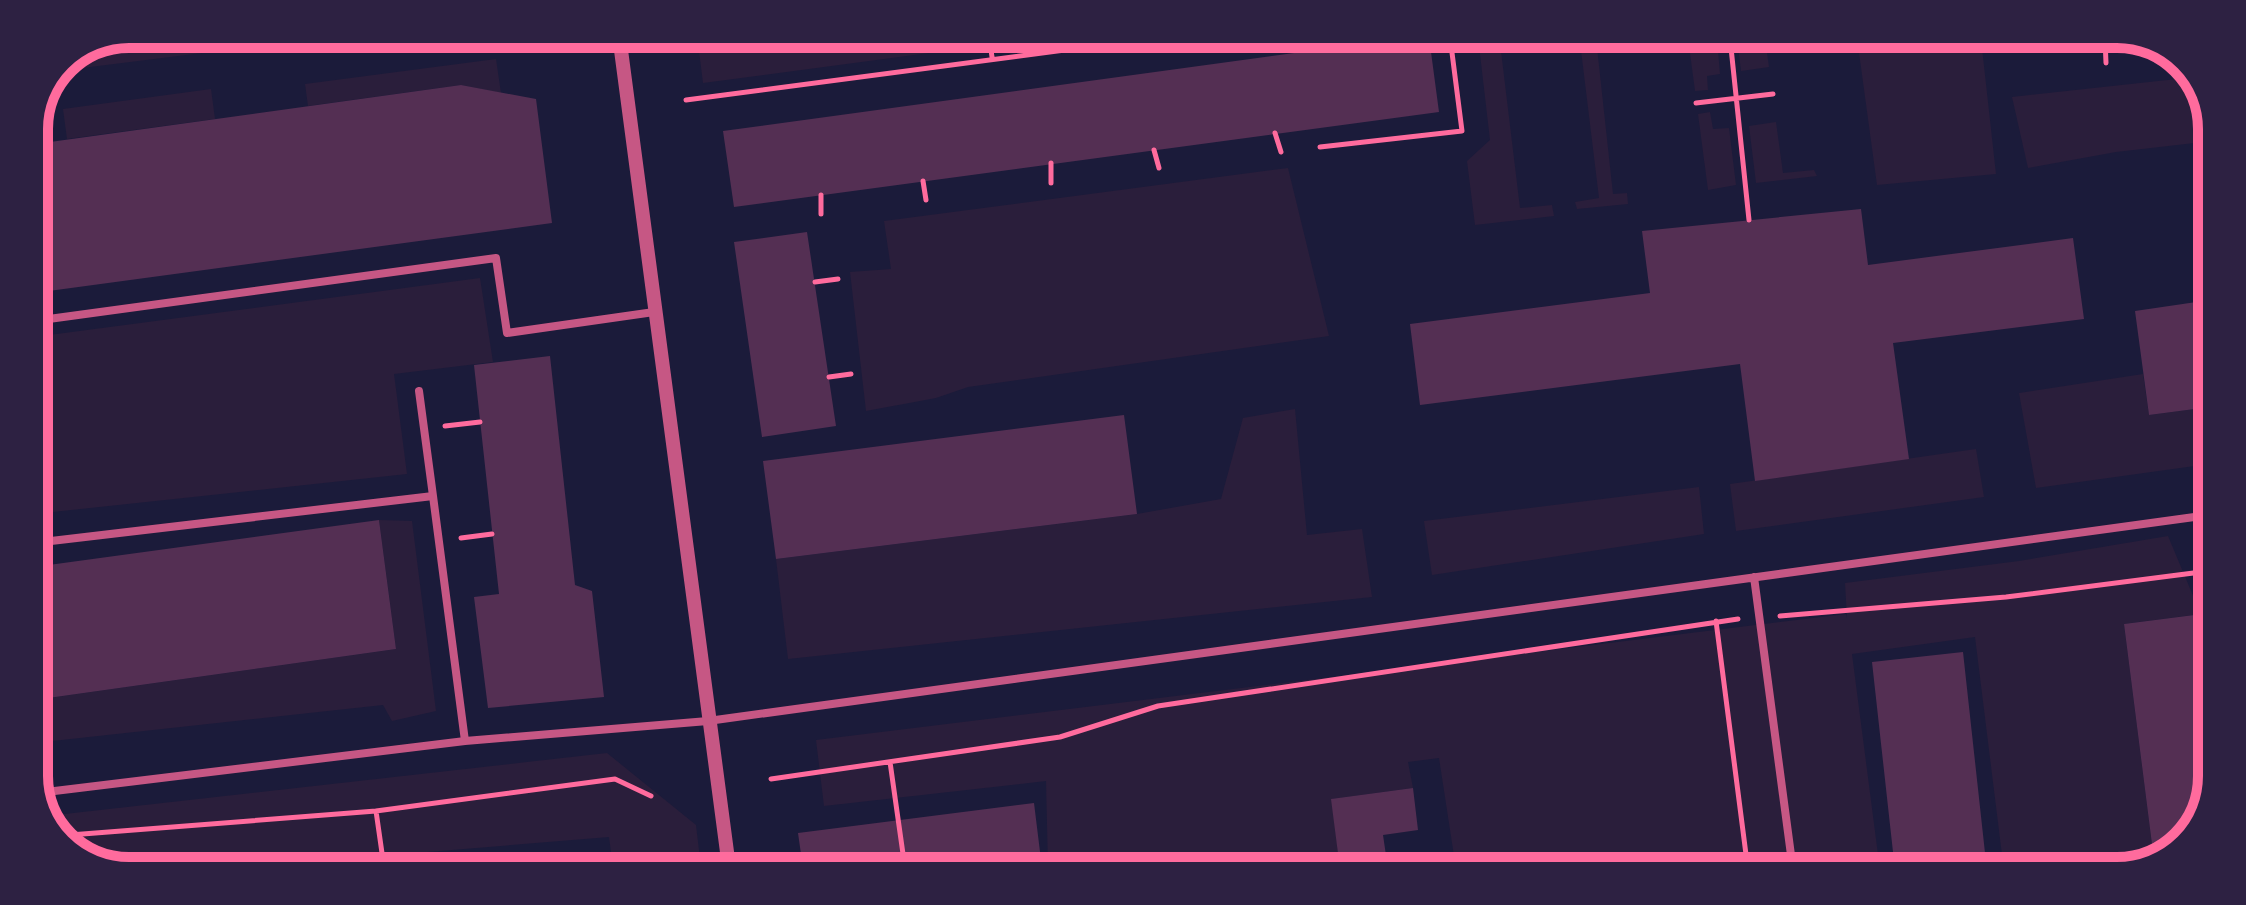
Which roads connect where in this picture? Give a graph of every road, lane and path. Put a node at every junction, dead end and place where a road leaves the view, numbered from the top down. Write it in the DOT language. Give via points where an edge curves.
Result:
graph roads {
  1 [pos="621,48"];
  2 [pos="991,48"];
  3 [pos="1069,48"];
  4 [pos="1451,48"];
  5 [pos="1731,48"];
  6 [pos="2105,48"];
  7 [pos="992,57"];
  8 [pos="2106,63"];
  9 [pos="1773,94"];
  10 [pos="1736,98"];
  11 [pos="686,100"];
  12 [pos="1696,103"];
  13 [pos="1275,133"];
  14 [pos="1320,147"];
  15 [pos="1154,150"];
  16 [pos="1281,152"];
  17 [pos="1051,163"];
  18 [pos="1159,168"];
  19 [pos="923,181"];
  20 [pos="1051,183"];
  21 [pos="821,195"];
  22 [pos="926,200"];
  23 [pos="821,214"];
  24 [pos="1749,220"];
  25 [pos="838,279"];
  26 [pos="815,282"];
  27 [pos="654,312"];
  28 [pos="48,319"];
  29 [pos="851,374"];
  30 [pos="829,377"];
  31 [pos="419,391"];
  32 [pos="480,422"];
  33 [pos="424,428"];
  34 [pos="433,496"];
  35 [pos="2198,516"];
  36 [pos="492,534"];
  37 [pos="48,541"];
  38 [pos="439,541"];
  39 [pos="2198,572"];
  40 [pos="1754,577"];
  41 [pos="1760,617"];
  42 [pos="1716,621"];
  43 [pos="708,721"];
  44 [pos="465,741"];
  45 [pos="890,762"];
  46 [pos="771,779"];
  47 [pos="50,792"];
  48 [pos="651,796"];
  49 [pos="376,811"];
  50 [pos="74,835"];
  51 [pos="383,857"];
  52 [pos="728,857"];
  53 [pos="903,857"];
  54 [pos="1746,857"];
  55 [pos="1791,857"];
  1 -- 27 [label="street"];
  2 -- 7 [label="path"];
  3 -- 7 [label="path"];
  4 -- 14 [label="path" via="1462,131"];
  5 -- 10 [label="path"];
  6 -- 8 [label="path"];
  7 -- 11 [label="path"];
  9 -- 10 [label="path"];
  10 -- 12 [label="path"];
  10 -- 24 [label="path"];
  13 -- 16 [label="path"];
  15 -- 18 [label="path"];
  17 -- 20 [label="path"];
  19 -- 22 [label="path"];
  21 -- 23 [label="path"];
  25 -- 26 [label="path"];
  27 -- 28 [label="street" via="507,333 496,258"];
  27 -- 43 [label="street"];
  29 -- 30 [label="path"];
  31 -- 33 [label="street"];
  32 -- 33 [label="path"];
  33 -- 34 [label="street"];
  34 -- 37 [label="street"];
  34 -- 38 [label="street"];
  35 -- 40 [label="street"];
  36 -- 38 [label="path"];
  38 -- 44 [label="street"];
  39 -- 41 [label="path" via="2006,597"];
  40 -- 41 [label="street"];
  40 -- 43 [label="street"];
  41 -- 42 [label="path"];
  41 -- 55 [label="street"];
  42 -- 45 [label="path" via="1158,706 1060,737"];
  42 -- 54 [label="path"];
  43 -- 44 [label="street"];
  43 -- 52 [label="street"];
  44 -- 47 [label="street"];
  45 -- 46 [label="path"];
  45 -- 53 [label="path"];
  48 -- 49 [label="path" via="615,779"];
  49 -- 50 [label="path"];
  49 -- 51 [label="path"];
}
